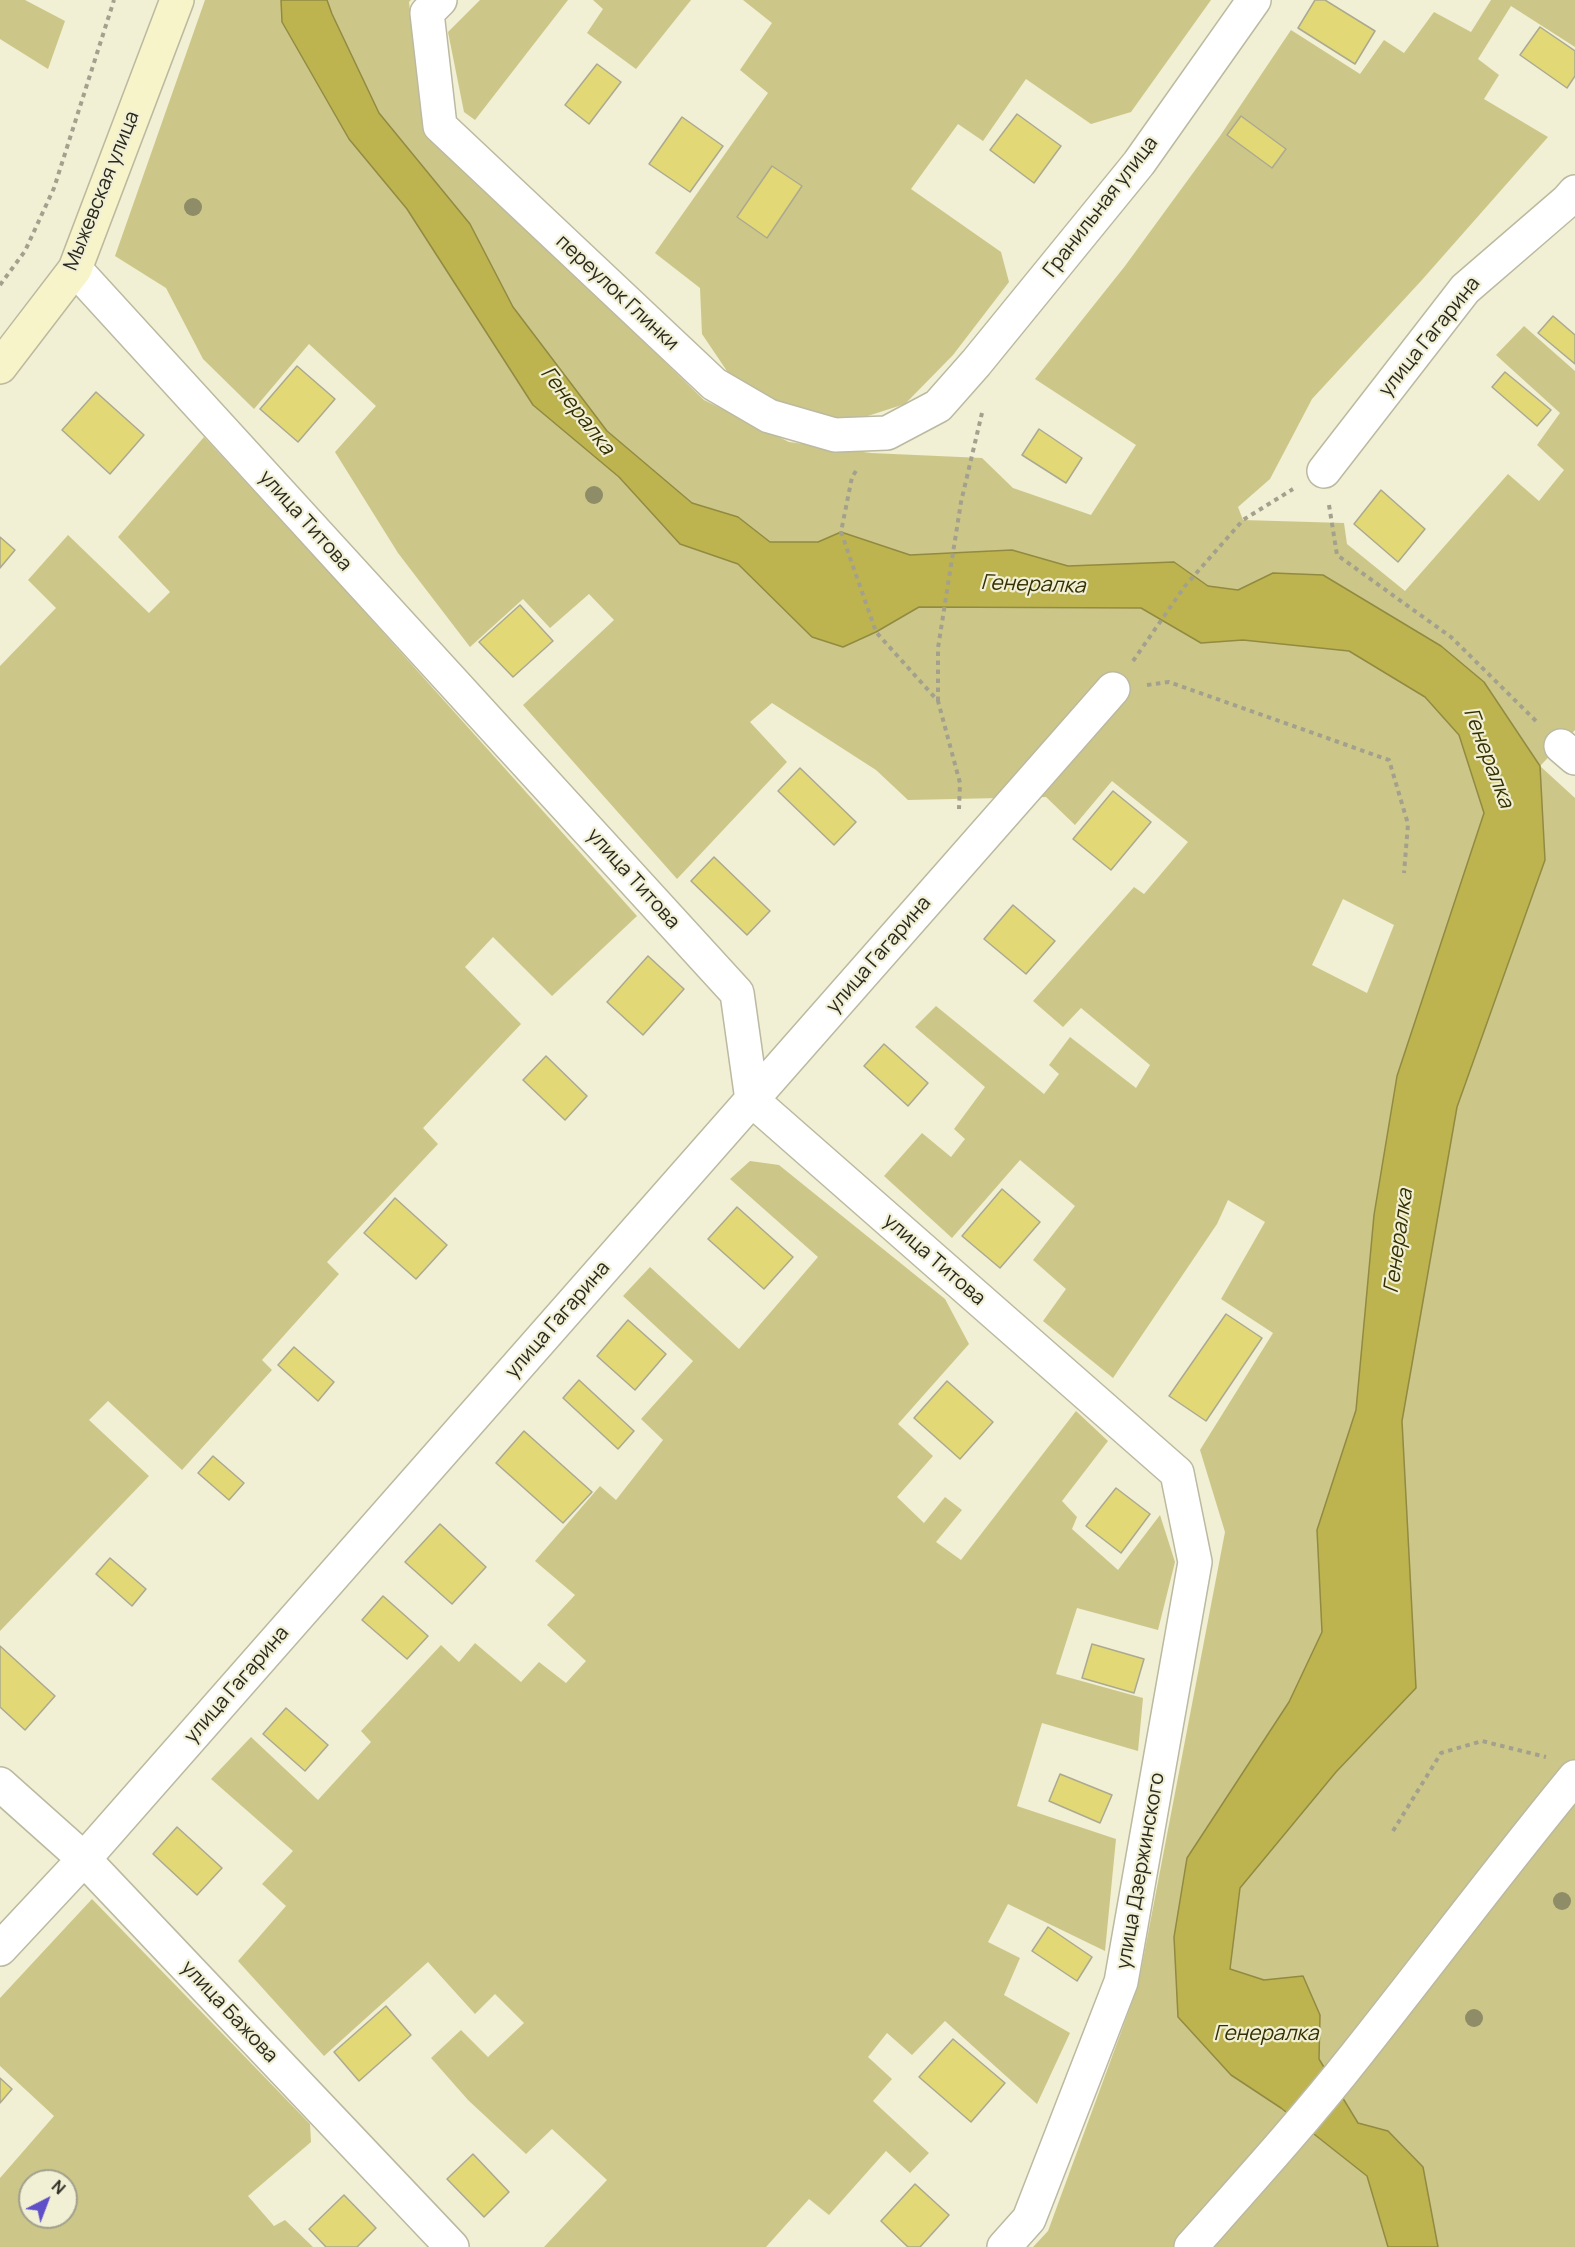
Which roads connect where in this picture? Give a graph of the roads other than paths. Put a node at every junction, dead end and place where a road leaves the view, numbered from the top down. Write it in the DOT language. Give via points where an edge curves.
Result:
graph roads {
  1 [pos="177,0"];
  2 [pos="440,0"];
  3 [pos="1254,0"];
  4 [pos="1575,192"];
  5 [pos="75,269"];
  6 [pos="0,367"];
  7 [pos="938,406"];
  8 [pos="1324,471"];
  9 [pos="1113,689"];
  10 [pos="752,1100"];
  11 [pos="1177,1473"];
  12 [pos="1563,1768"];
  13 [pos="0,1784"];
  14 [pos="84,1859"];
  15 [pos="0,1949"];
  16 [pos="452,2247"];
  17 [pos="1005,2247"];
  18 [pos="1191,2247"];
  1 -- 5 [label="street, Мыжевская улица"];
  2 -- 7 [label="street, переулок Глинки" via="427,13 440,126 714,384 769,416 835,435 887,433"];
  3 -- 7 [label="street, Гранильная улица" via="1139,163"];
  4 -- 8 [label="street, улица Гагарина" via="1465,289"];
  5 -- 6 [label="street, Мыжевская улица"];
  5 -- 10 [label="street, улица Титова" via="737,993"];
  9 -- 10 [label="street, улица Гагарина"];
  10 -- 11 [label="street, улица Титова"];
  10 -- 14 [label="street, улица Гагарина"];
  11 -- 17 [label="street, улица Дзержинского" via="1195,1562 1121,1982 1029,2219"];
  12 -- 18 [label="street" via="1507,1860 1355,2056"];
  13 -- 14 [label="street, улица Бажова"];
  14 -- 15 [label="street, улица Гагарина"];
  14 -- 16 [label="street, улица Бажова"];
}
